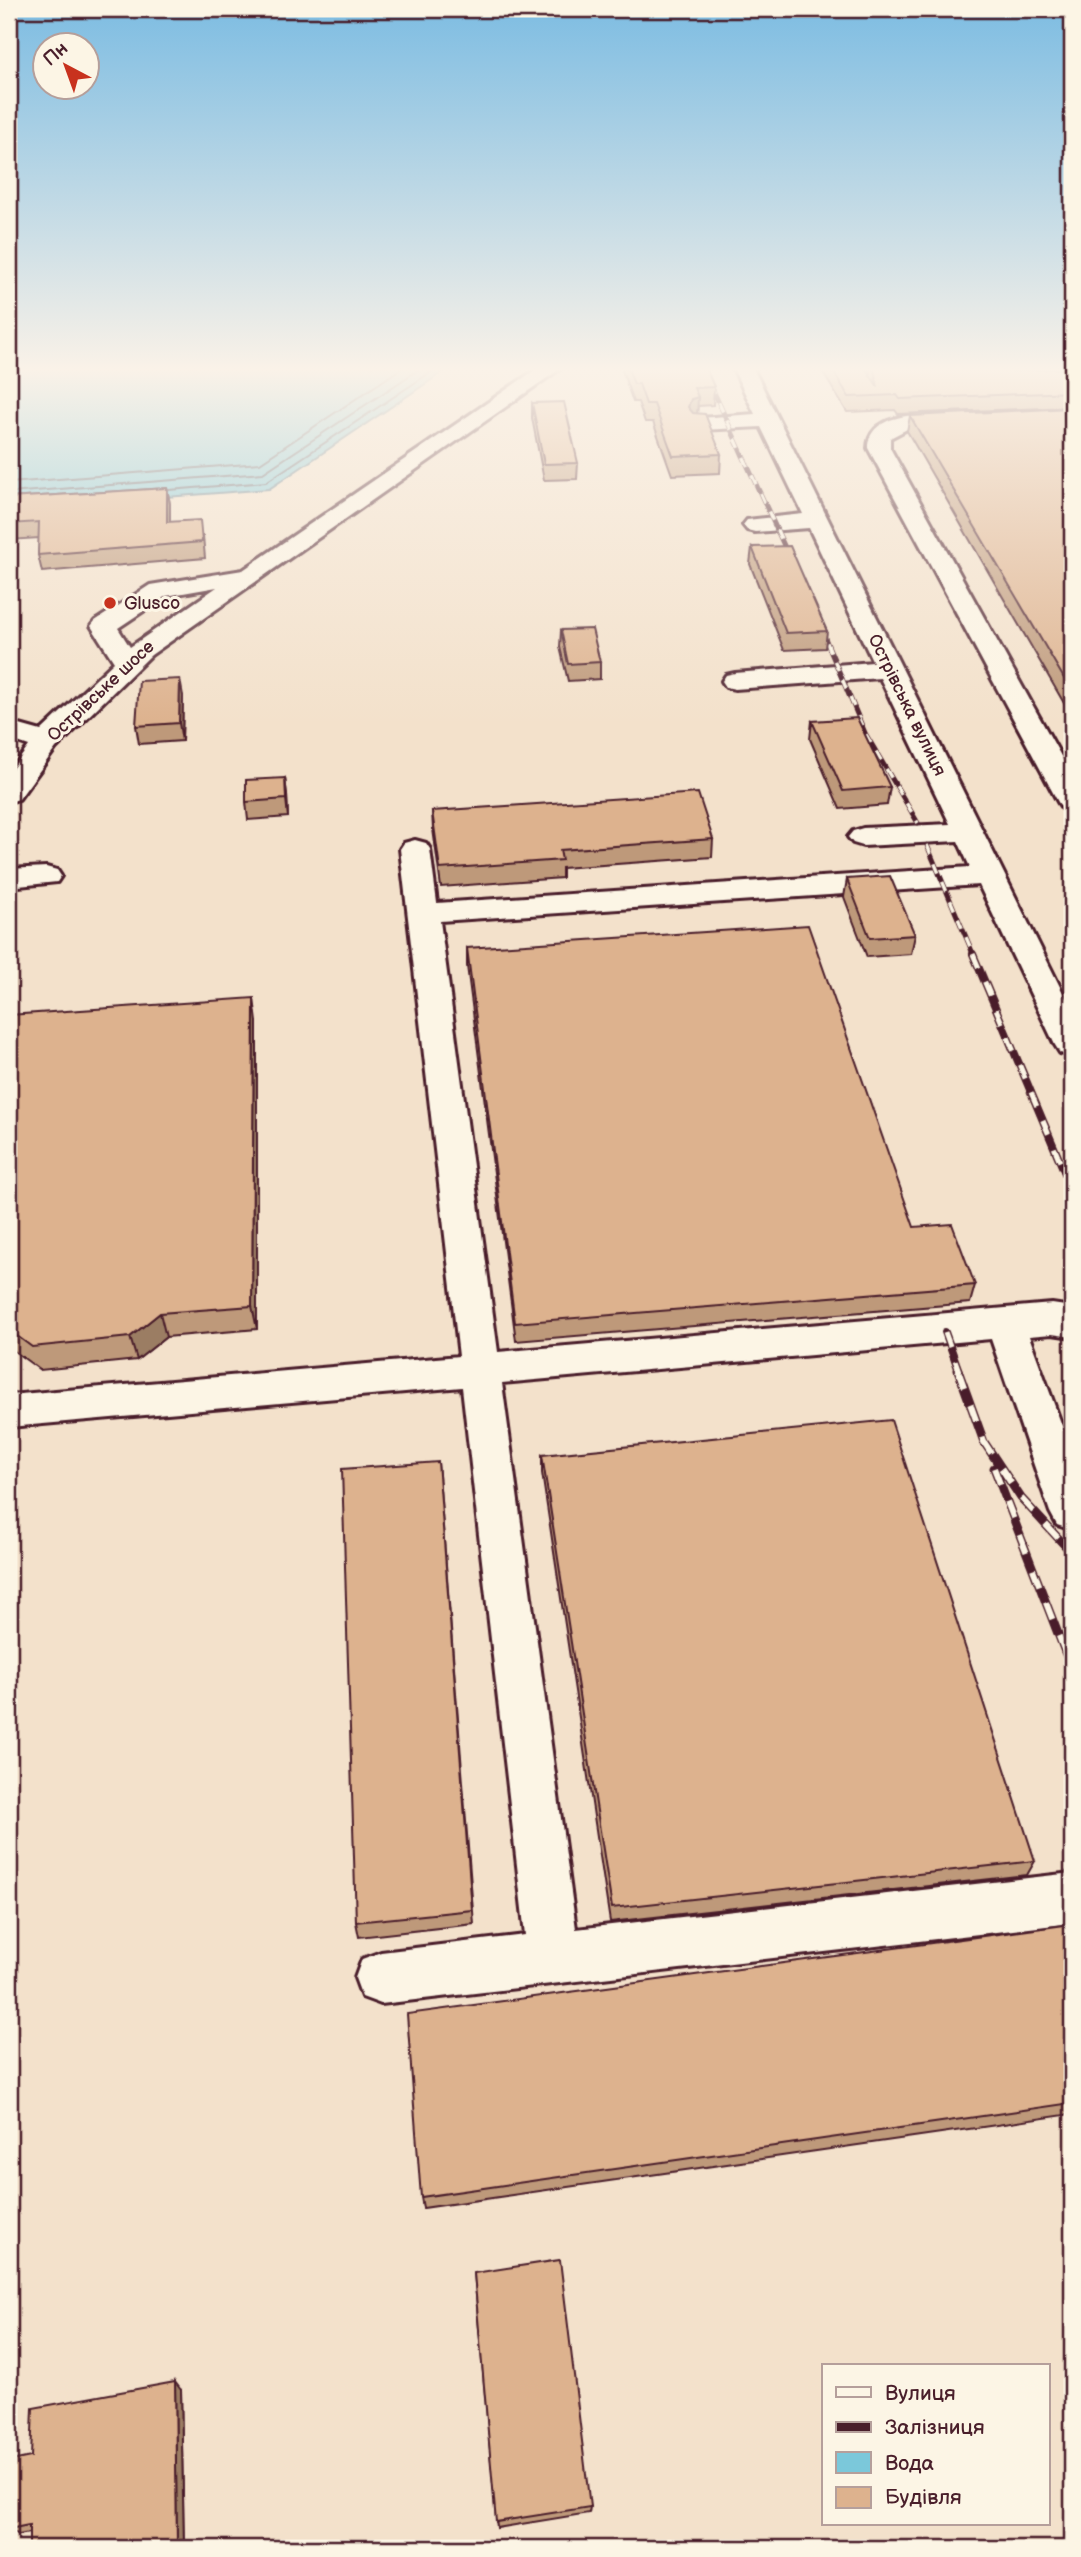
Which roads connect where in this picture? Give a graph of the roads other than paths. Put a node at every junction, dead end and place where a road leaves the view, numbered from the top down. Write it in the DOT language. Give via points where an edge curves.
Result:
graph roads {
  1 [pos="379,485"];
  2 [pos="800,485"];
  3 [pos="899,485"];
  4 [pos="817,520"];
  5 [pos="755,525"];
  6 [pos="247,575"];
  7 [pos="127,662"];
  8 [pos="890,669"];
  9 [pos="735,681"];
  10 [pos="9,730"];
  11 [pos="46,742"];
  12 [pos="9,793"];
  13 [pos="1072,802"];
  14 [pos="968,831"];
  15 [pos="863,837"];
  16 [pos="415,849"];
  17 [pos="989,875"];
  18 [pos="47,876"];
  19 [pos="9,878"];
  20 [pos="423,912"];
  21 [pos="1072,1045"];
  22 [pos="1072,1322"];
  23 [pos="1005,1323"];
  24 [pos="481,1369"];
  25 [pos="9,1411"];
  26 [pos="1072,1512"];
  27 [pos="1072,1898"];
  28 [pos="554,1957"];
  29 [pos="381,1978"];
  1 -- 6 [label="street, Острівське шосе"];
  2 -- 4 [label="street, Острівська вулиця"];
  3 -- 13 [label="street"];
  4 -- 5 [label="street"];
  4 -- 8 [label="street, Острівська вулиця"];
  6 -- 7 [label="street, Острівське шосе"];
  6 -- 7 [label="street" via="159,590 104,626"];
  7 -- 11 [label="street, Острівське шосе"];
  8 -- 9 [label="street"];
  8 -- 14 [label="street, Острівська вулиця"];
  10 -- 11 [label="street"];
  11 -- 12 [label="street, Острівське шосе"];
  14 -- 15 [label="street"];
  14 -- 17 [label="street, Острівська вулиця"];
  16 -- 20 [label="street"];
  17 -- 20 [label="street"];
  17 -- 21 [label="street, Острівська вулиця"];
  18 -- 19 [label="street"];
  20 -- 24 [label="street"];
  22 -- 23 [label="street"];
  23 -- 24 [label="street"];
  23 -- 26 [label="street"];
  24 -- 25 [label="street"];
  24 -- 28 [label="street"];
  27 -- 28 [label="street"];
  28 -- 29 [label="street"];
}
